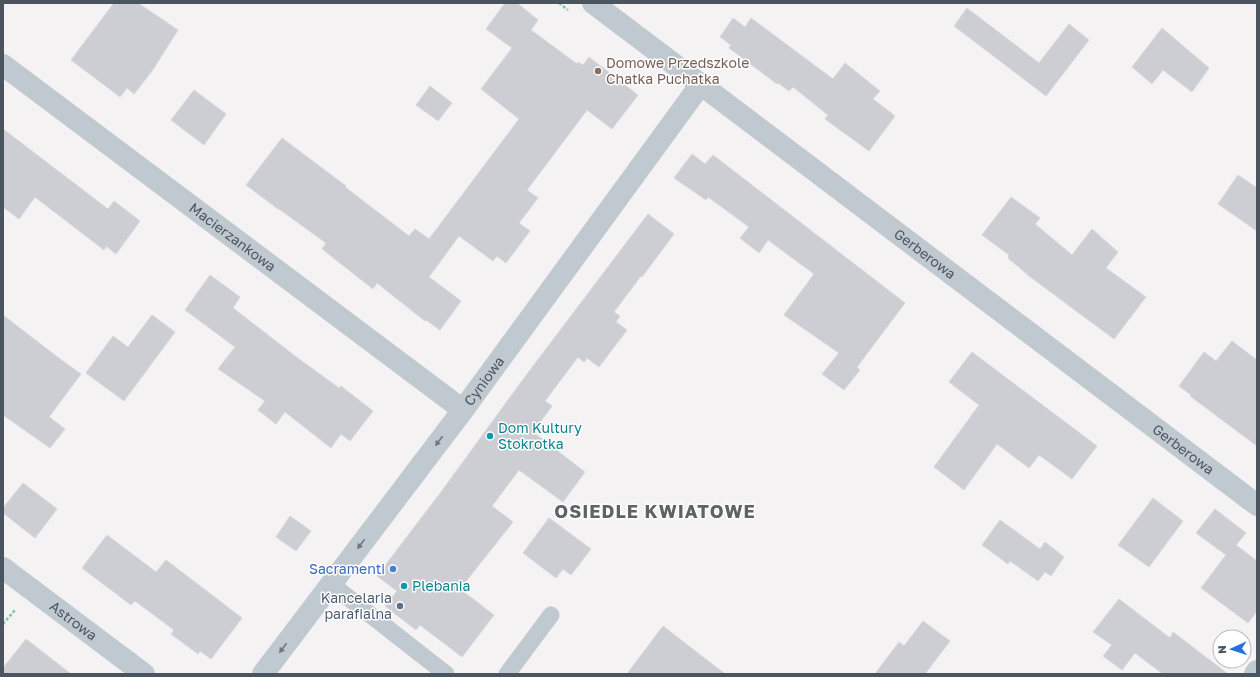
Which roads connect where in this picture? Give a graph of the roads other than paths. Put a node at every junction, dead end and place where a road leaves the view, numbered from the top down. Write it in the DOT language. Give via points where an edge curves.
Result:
graph roads {
  1 [pos="593,3"];
  2 [pos="3,65"];
  3 [pos="701,84"];
  4 [pos="463,410"];
  5 [pos="1257,505"];
  6 [pos="3,568"];
  7 [pos="331,584"];
  8 [pos="550,615"];
  9 [pos="1257,671"];
  10 [pos="144,674"];
  11 [pos="263,674"];
  12 [pos="446,674"];
  13 [pos="507,674"];
  14 [pos="1255,674"];
  1 -- 3 [label="street, Gerberowa"];
  2 -- 4 [label="street, Macierzankowa"];
  3 -- 4 [label="street, Cyniowa"];
  3 -- 5 [label="street, Gerberowa"];
  4 -- 7 [label="street, Cyniowa, one-way"];
  6 -- 10 [label="street, Astrowa"];
  7 -- 11 [label="street, Cyniowa, one-way"];
  7 -- 12 [label="lane"];
  8 -- 13 [label="lane"];
  9 -- 14 [label="street"];
}
